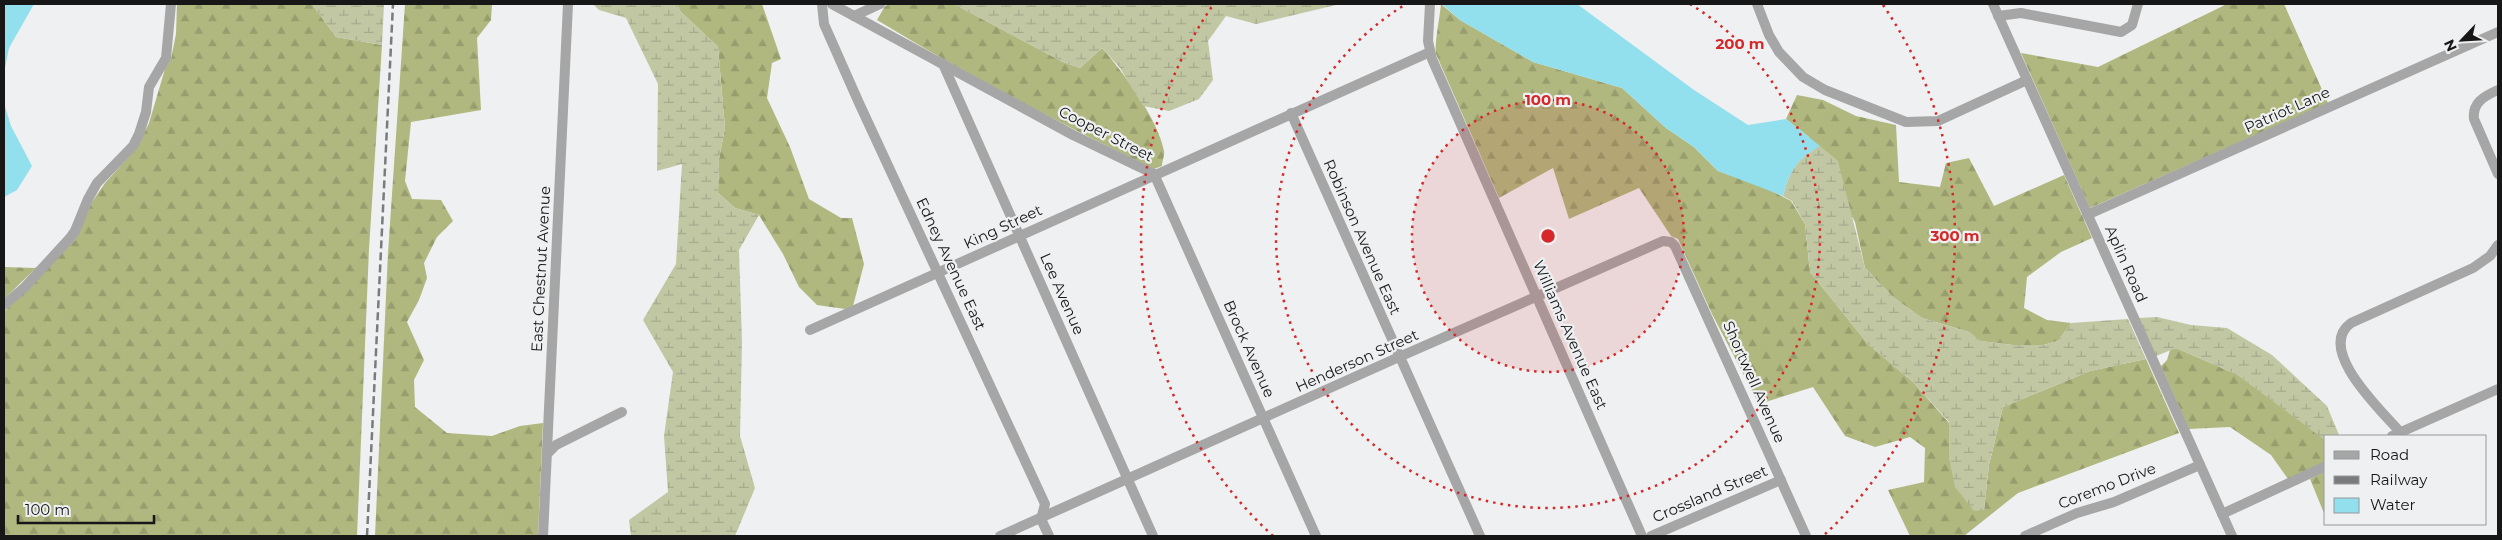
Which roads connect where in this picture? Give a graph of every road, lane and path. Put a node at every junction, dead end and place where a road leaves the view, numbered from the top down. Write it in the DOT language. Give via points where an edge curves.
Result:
graph roads {
  1 [pos="172,4"];
  2 [pos="568,4"];
  3 [pos="822,4"];
  4 [pos="832,4"];
  5 [pos="880,4"];
  6 [pos="1430,4"];
  7 [pos="1757,4"];
  8 [pos="1992,4"];
  9 [pos="2138,4"];
  10 [pos="854,16"];
  11 [pos="1998,16"];
  12 [pos="2498,32"];
  13 [pos="1430,52"];
  14 [pos="943,64"];
  15 [pos="2027,80"];
  16 [pos="2498,90"];
  17 [pos="1290,113"];
  18 [pos="1154,174"];
  19 [pos="2498,174"];
  20 [pos="2087,215"];
  21 [pos="1019,237"];
  22 [pos="1671,242"];
  23 [pos="2498,245"];
  24 [pos="939,273"];
  25 [pos="1537,297"];
  26 [pos="4,305"];
  27 [pos="810,330"];
  28 [pos="1399,357"];
  29 [pos="2498,389"];
  30 [pos="622,412"];
  31 [pos="1264,418"];
  32 [pos="2396,434"];
  33 [pos="547,454"];
  34 [pos="2200,465"];
  35 [pos="2324,467"];
  36 [pos="1128,480"];
  37 [pos="1781,480"];
  38 [pos="2222,514"];
  39 [pos="1041,519"];
  40 [pos="543,536"];
  41 [pos="1000,536"];
  42 [pos="1049,536"];
  43 [pos="1153,536"];
  44 [pos="1316,536"];
  45 [pos="1480,536"];
  46 [pos="1642,536"];
  47 [pos="1650,536"];
  48 [pos="1806,536"];
  49 [pos="2025,536"];
  50 [pos="2232,536"];
  1 -- 26 [label="street" via="166,58 149,87 144,122 133,146 98,183 70,238"];
  2 -- 33 [label="street, East Chestnut Avenue"];
  3 -- 24 [label="street, Edney Avenue East" via="824,24"];
  4 -- 10 [label="street, Cooper Street"];
  5 -- 10 [label="street"];
  6 -- 13 [label="street, Williams Avenue East"];
  7 -- 15 [label="street" via="1778,52 1803,77 1825,90 1906,122 1938,121"];
  8 -- 11 [label="street, Aplin Road"];
  9 -- 11 [label="street" via="2132,25 2121,32 2021,13"];
  10 -- 14 [label="street, Cooper Street"];
  11 -- 15 [label="street, Aplin Road"];
  12 -- 20 [label="street, Patriot Lane"];
  13 -- 17 [label="street, Cooper Street"];
  13 -- 25 [label="street, Williams Avenue East"];
  14 -- 18 [label="street, Cooper Street" via="1073,135"];
  14 -- 21 [label="street, Lee Avenue"];
  15 -- 20 [label="street, Aplin Road"];
  16 -- 19 [label="street" via="2479,101 2473,113"];
  17 -- 18 [label="street, Cooper Street"];
  17 -- 28 [label="street, Robinson Avenue East"];
  18 -- 21 [label="street, King Street"];
  18 -- 31 [label="street, Brock Avenue"];
  20 -- 34 [label="street, Aplin Road"];
  21 -- 24 [label="street, King Street"];
  21 -- 36 [label="street, Lee Avenue"];
  22 -- 25 [label="street, Henderson Street" via="1658,242"];
  22 -- 37 [label="street, Shortwell Avenue"];
  23 -- 32 [label="street" via="2474,268 2351,323 2342,332 2340,348 2351,373"];
  24 -- 27 [label="street, King Street"];
  24 -- 39 [label="street, Edney Avenue East" via="1045,504"];
  25 -- 28 [label="street, Henderson Street"];
  25 -- 46 [label="street, Williams Avenue East"];
  28 -- 31 [label="street, Henderson Street"];
  28 -- 45 [label="street, Robinson Avenue East"];
  29 -- 32 [label="street"];
  30 -- 33 [label="street" via="556,445"];
  31 -- 36 [label="street, Henderson Street"];
  31 -- 44 [label="street, Brock Avenue"];
  33 -- 40 [label="street, East Chestnut Avenue"];
  34 -- 38 [label="street, Aplin Road"];
  34 -- 49 [label="street, Coremo Drive"];
  35 -- 38 [label="street"];
  36 -- 39 [label="street, Henderson Street"];
  36 -- 43 [label="street, Lee Avenue"];
  37 -- 47 [label="street, Crossland Street"];
  37 -- 48 [label="street, Shortwell Avenue"];
  38 -- 50 [label="street, Aplin Road"];
  39 -- 41 [label="street, Henderson Street"];
  39 -- 42 [label="street, Edney Avenue East"];
}
